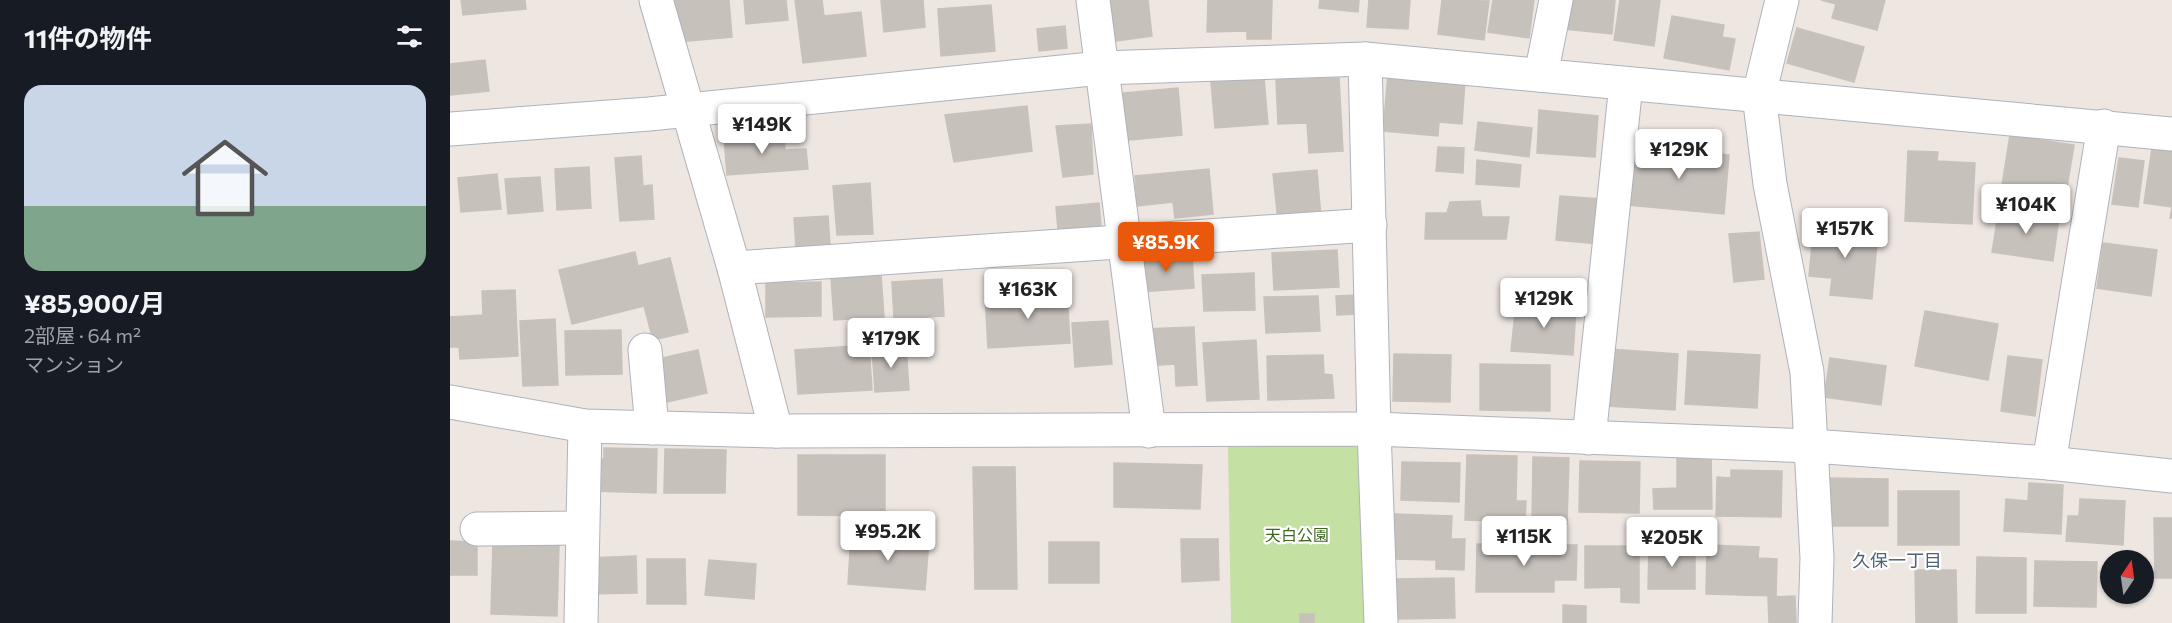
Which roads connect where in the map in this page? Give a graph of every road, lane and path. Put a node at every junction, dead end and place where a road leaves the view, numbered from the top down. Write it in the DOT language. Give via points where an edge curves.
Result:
graph roads {
  1 [pos="656,0"];
  2 [pos="1093,0"];
  3 [pos="1556,0"];
  4 [pos="1782,0"];
  5 [pos="1365,58"];
  6 [pos="1101,68"];
  7 [pos="1541,75"];
  8 [pos="1626,84"];
  9 [pos="1759,95"];
  10 [pos="688,110"];
  11 [pos="2104,126"];
  12 [pos="450,129"];
  13 [pos="2172,134"];
  14 [pos="1370,225"];
  15 [pos="1124,241"];
  16 [pos="734,268"];
  17 [pos="645,350"];
  18 [pos="450,402"];
  19 [pos="585,426"];
  20 [pos="652,428"];
  21 [pos="1374,429"];
  22 [pos="1149,430"];
  23 [pos="776,431"];
  24 [pos="1589,438"];
  25 [pos="1812,446"];
  26 [pos="2049,463"];
  27 [pos="2172,476"];
  28 [pos="582,528"];
  29 [pos="477,529"];
  30 [pos="580,623"];
  31 [pos="1381,623"];
  32 [pos="1815,623"];
  1 -- 10 [label="street"];
  2 -- 6 [label="street"];
  3 -- 7 [label="street"];
  4 -- 9 [label="street"];
  5 -- 6 [label="street"];
  5 -- 7 [label="street"];
  5 -- 14 [label="street"];
  6 -- 10 [label="street"];
  6 -- 15 [label="street"];
  7 -- 8 [label="street"];
  8 -- 9 [label="street"];
  8 -- 24 [label="street"];
  9 -- 11 [label="street"];
  9 -- 25 [label="street" via="1770,184 1807,372"];
  10 -- 12 [label="street"];
  10 -- 16 [label="street"];
  11 -- 13 [label="street"];
  11 -- 26 [label="street"];
  14 -- 15 [label="street"];
  14 -- 21 [label="street"];
  15 -- 16 [label="street"];
  15 -- 22 [label="street"];
  16 -- 23 [label="street"];
  17 -- 20 [label="street"];
  18 -- 19 [label="street"];
  19 -- 20 [label="street"];
  19 -- 28 [label="street"];
  20 -- 23 [label="street"];
  21 -- 22 [label="street"];
  21 -- 24 [label="street"];
  21 -- 31 [label="street"];
  22 -- 23 [label="street"];
  24 -- 25 [label="street"];
  25 -- 26 [label="street"];
  25 -- 32 [label="street" via="1817,558"];
  26 -- 27 [label="street"];
  28 -- 29 [label="street"];
  28 -- 30 [label="street"];
}
